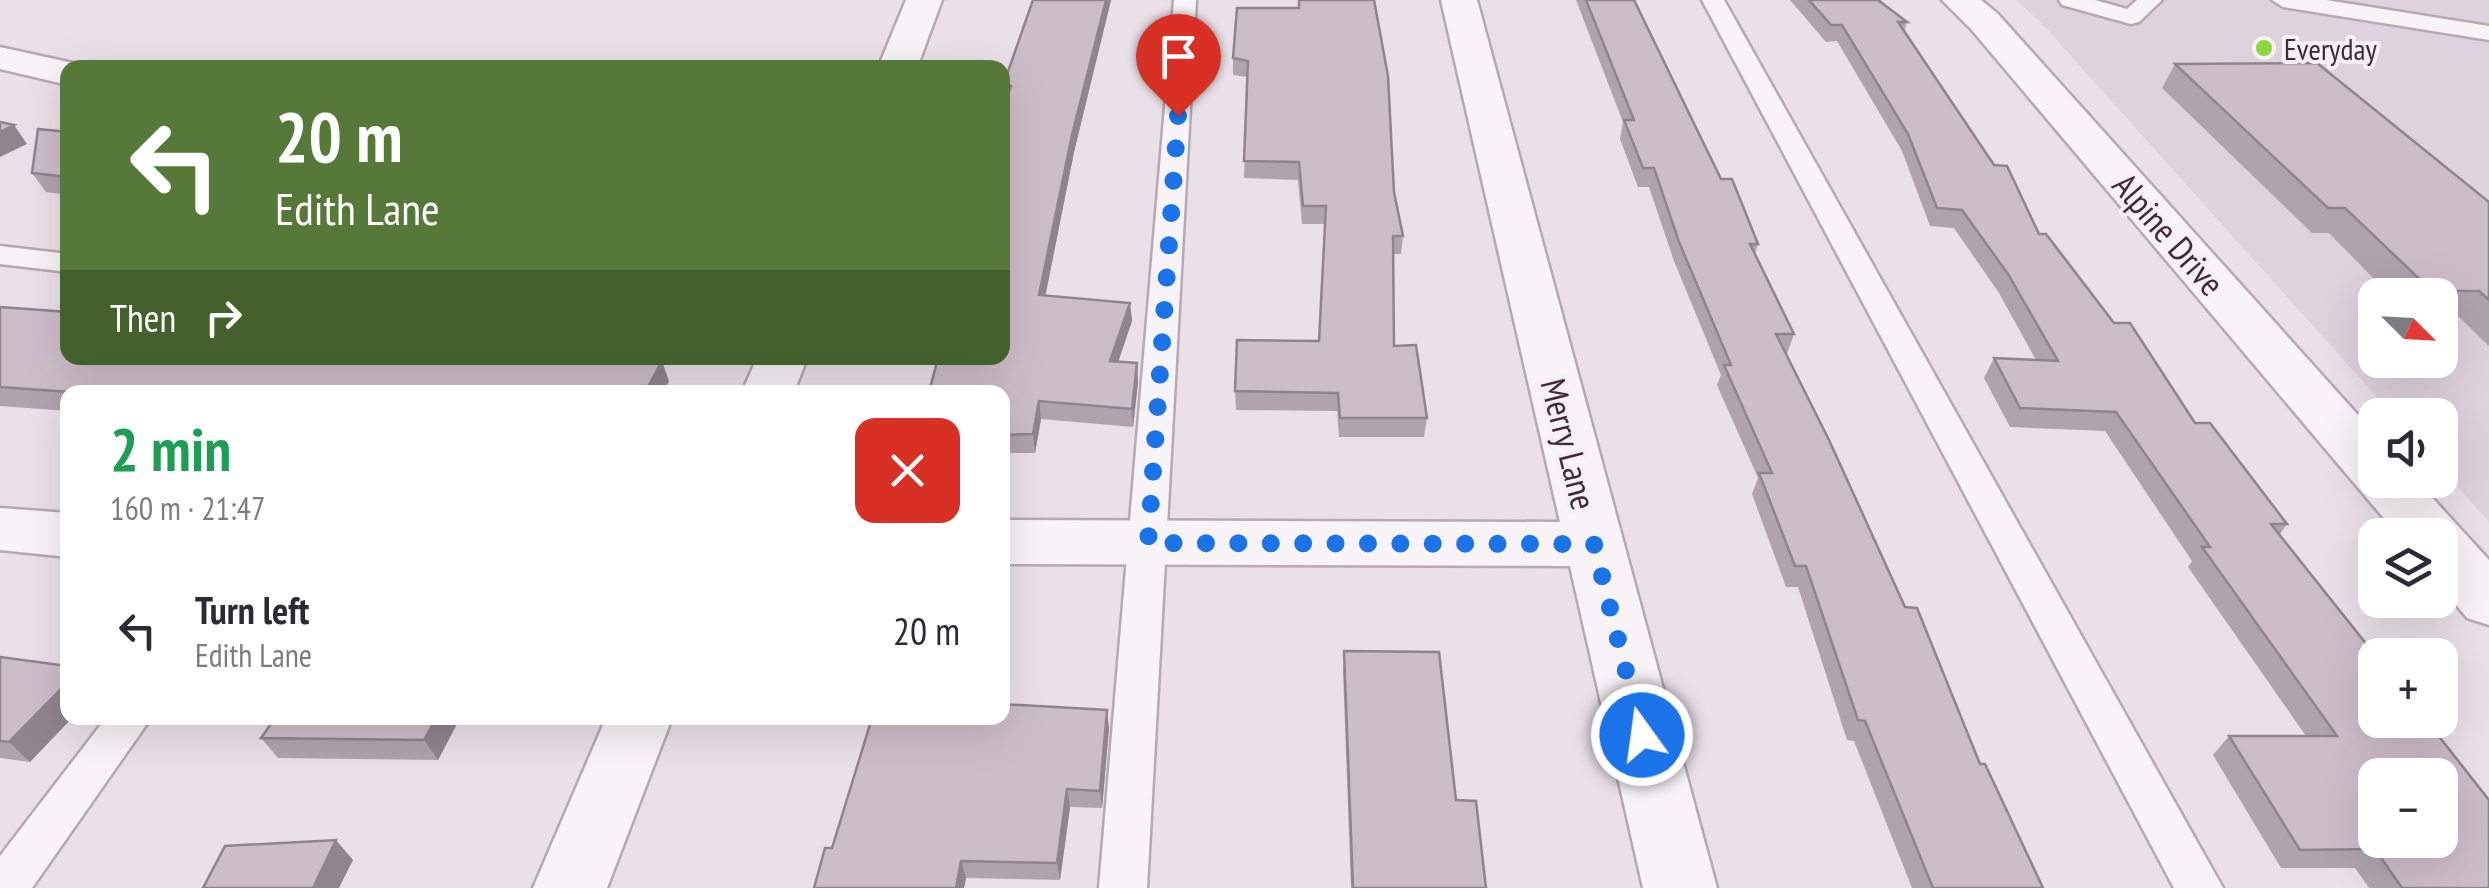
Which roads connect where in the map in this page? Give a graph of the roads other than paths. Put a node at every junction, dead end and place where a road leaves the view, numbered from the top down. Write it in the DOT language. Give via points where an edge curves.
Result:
graph roads {
  1 [pos="920,0"];
  2 [pos="1186,0"];
  3 [pos="1459,0"];
  4 [pos="1713,0"];
  5 [pos="1960,0"];
  6 [pos="2070,0"];
  7 [pos="2151,0"];
  8 [pos="2283,0"];
  9 [pos="2358,6"];
  10 [pos="2489,33"];
  11 [pos="0,58"];
  12 [pos="900,60"];
  13 [pos="60,71"];
  14 [pos="0,255"];
  15 [pos="60,263"];
  16 [pos="2358,450"];
  17 [pos="2400,498"];
  18 [pos="2417,518"];
  19 [pos="0,529"];
  20 [pos="60,534"];
  21 [pos="1010,542"];
  22 [pos="1148,543"];
  23 [pos="1594,544"];
  24 [pos="2458,566"];
  25 [pos="2489,601"];
  26 [pos="125,725"];
  27 [pos="635,725"];
  28 [pos="4,888"];
  29 [pos="570,888"];
  30 [pos="1123,888"];
  31 [pos="1680,888"];
  32 [pos="2199,888"];
  1 -- 12 [label="street"];
  2 -- 22 [label="lane"];
  3 -- 23 [label="street, Merry Lane"];
  4 -- 32 [label="lane"];
  5 -- 16 [label="street, Alpine Drive"];
  6 -- 7 [label="lane" via="2131,18"];
  8 -- 9 [label="lane"];
  9 -- 10 [label="lane"];
  11 -- 13 [label="street"];
  14 -- 15 [label="lane"];
  17 -- 18 [label="street"];
  19 -- 20 [label="street"];
  21 -- 22 [label="street"];
  22 -- 23 [label="street"];
  22 -- 30 [label="lane"];
  23 -- 31 [label="street, Merry Lane"];
  24 -- 25 [label="street"];
  26 -- 28 [label="lane"];
  27 -- 29 [label="street"];
}
